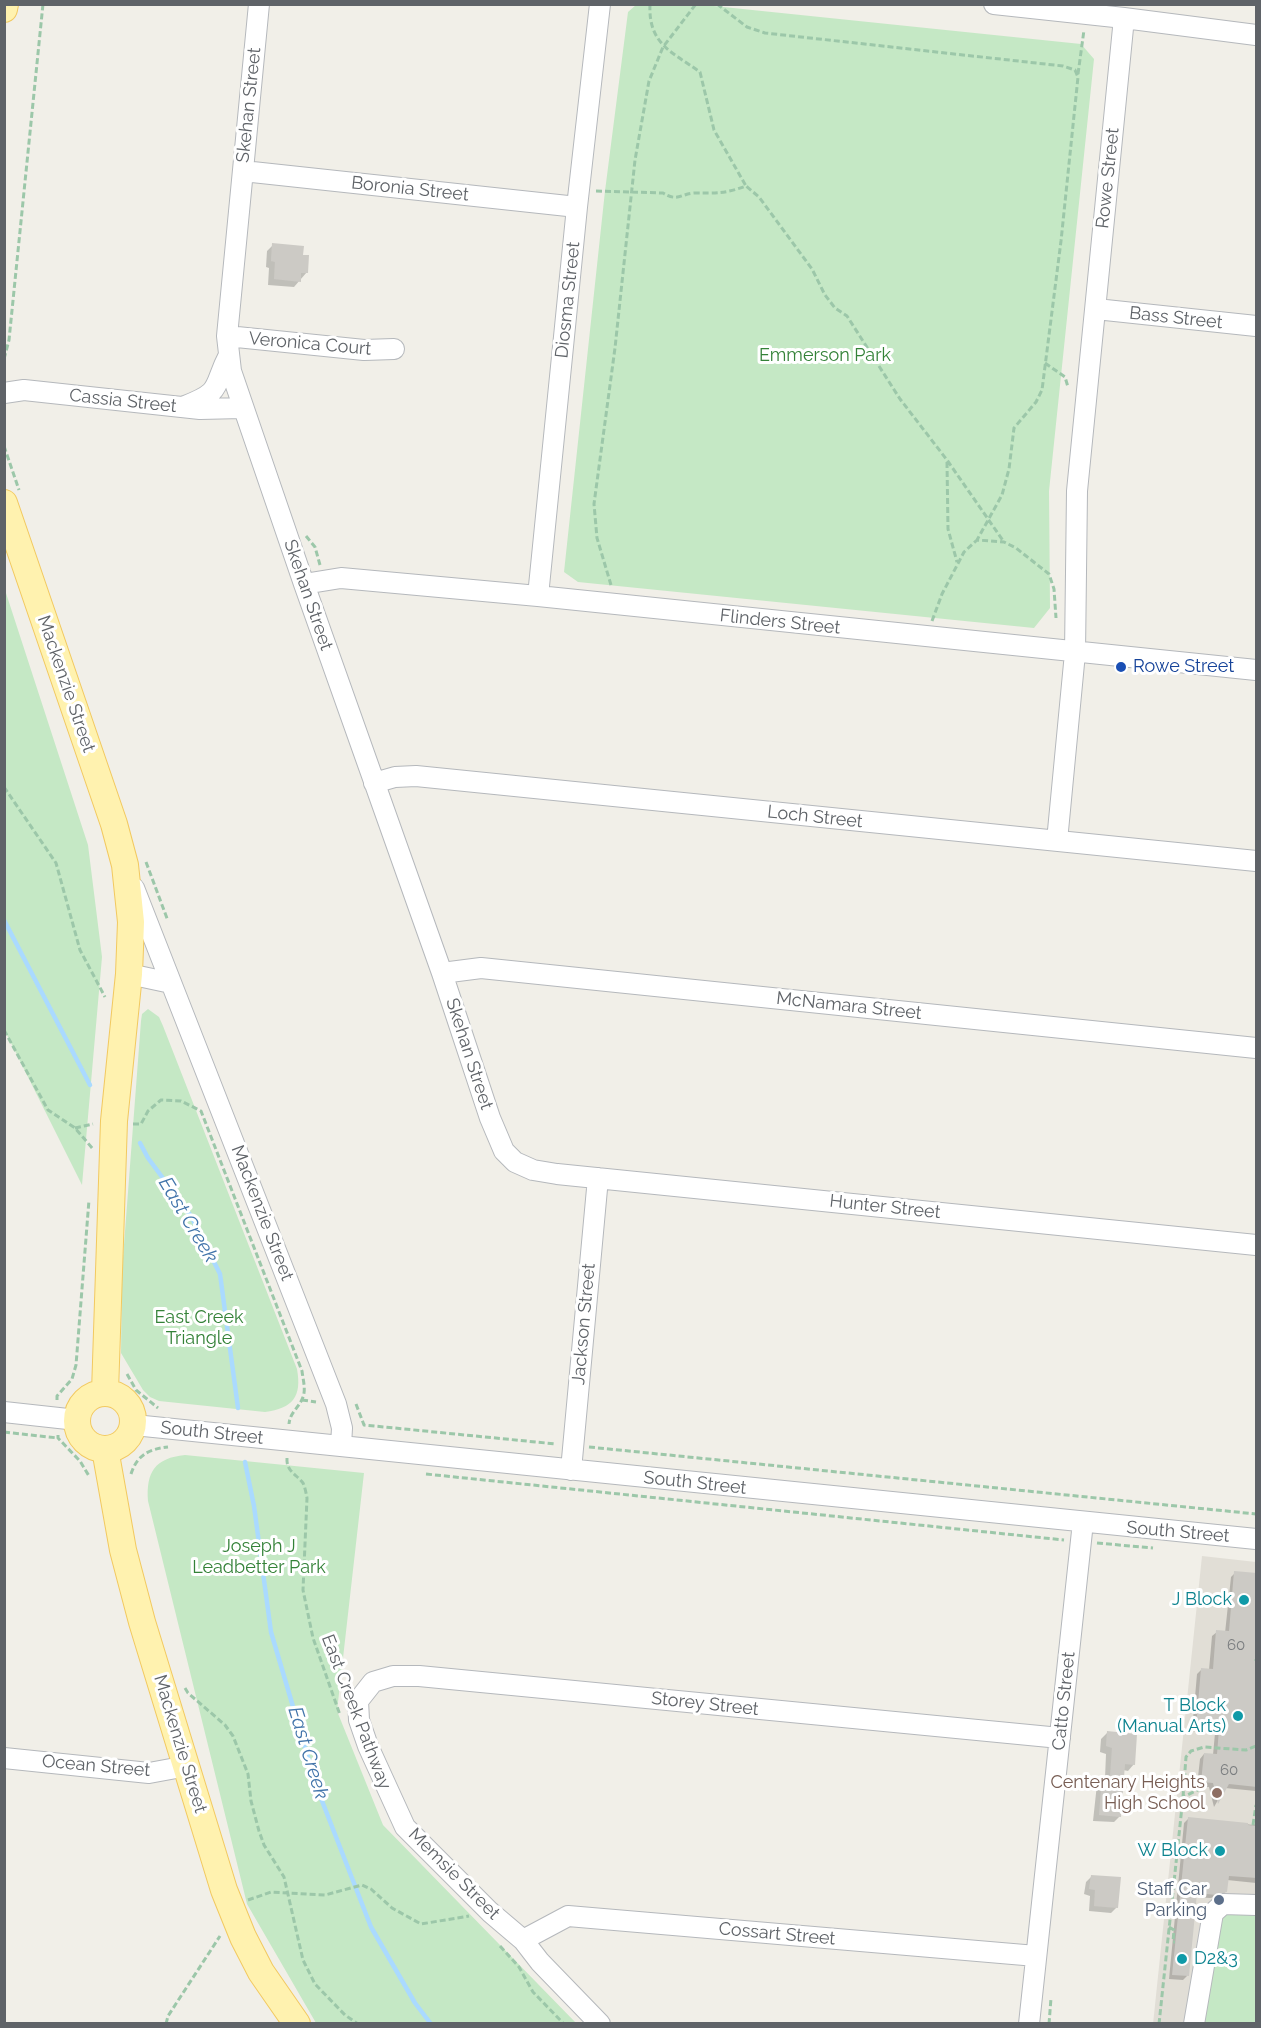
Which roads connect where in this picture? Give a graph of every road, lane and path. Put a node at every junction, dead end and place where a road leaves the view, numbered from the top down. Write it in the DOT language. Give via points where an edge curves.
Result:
graph roads {
  1 [pos="43,4"];
  2 [pos="259,4"];
  3 [pos="600,4"];
  4 [pos="650,4"];
  5 [pos="696,4"];
  6 [pos="717,4"];
  7 [pos="994,4"];
  8 [pos="1086,14"];
  9 [pos="1124,18"];
  10 [pos="1257,35"];
  11 [pos="663,47"];
  12 [pos="1078,77"];
  13 [pos="243,171"];
  14 [pos="746,186"];
  15 [pos="633,192"];
  16 [pos="578,199"];
  17 [pos="1096,309"];
  18 [pos="1257,326"];
  19 [pos="7,340"];
  20 [pos="228,346"];
  21 [pos="394,349"];
  22 [pos="4,359"];
  23 [pos="1045,363"];
  24 [pos="4,393"];
  25 [pos="1087,394"];
  26 [pos="182,407"];
  27 [pos="242,408"];
  28 [pos="4,446"];
  29 [pos="947,460"];
  30 [pos="12,497"];
  31 [pos="989,520"];
  32 [pos="977,540"];
  33 [pos="1004,542"];
  34 [pos="957,564"];
  35 [pos="304,584"];
  36 [pos="613,591"];
  37 [pos="538,596"];
  38 [pos="1057,626"];
  39 [pos="935,628"];
  40 [pos="1075,653"];
  41 [pos="1257,670"];
  42 [pos="374,783"];
  43 [pos="4,787"];
  44 [pos="1057,841"];
  45 [pos="134,859"];
  46 [pos="1257,861"];
  47 [pos="172,931"];
  48 [pos="442,973"];
  49 [pos="129,974"];
  50 [pos="171,982"];
  51 [pos="106,998"];
  52 [pos="4,1030"];
  53 [pos="1257,1048"];
  54 [pos="101,1125"];
  55 [pos="94,1140"];
  56 [pos="515,1162"];
  57 [pos="598,1178"];
  58 [pos="90,1195"];
  59 [pos="1257,1245"];
  60 [pos="126,1372"];
  61 [pos="105,1392"];
  62 [pos="302,1400"];
  63 [pos="57,1402"];
  64 [pos="336,1404"];
  65 [pos="158,1407"];
  66 [pos="4,1412"];
  67 [pos="134,1425"];
  68 [pos="65,1431"];
  69 [pos="4,1432"];
  70 [pos="341,1446"];
  71 [pos="573,1446"];
  72 [pos="105,1449"];
  73 [pos="179,1449"];
  74 [pos="287,1450"];
  75 [pos="298,1461"];
  76 [pos="571,1470"];
  77 [pos="424,1474"];
  78 [pos="93,1475"];
  79 [pos="126,1475"];
  80 [pos="1257,1514"];
  81 [pos="1087,1536"];
  82 [pos="1257,1539"];
  83 [pos="182,1682"];
  84 [pos="358,1701"];
  85 [pos="340,1716"];
  86 [pos="1060,1738"];
  87 [pos="1257,1746"];
  88 [pos="1238,1750"];
  89 [pos="1237,1756"];
  90 [pos="4,1758"];
  91 [pos="187,1766"];
  92 [pos="1204,1782"];
  93 [pos="1183,1797"];
  94 [pos="1257,1805"];
  95 [pos="1252,1825"];
  96 [pos="288,1893"];
  97 [pos="1257,1905"];
  98 [pos="231,1907"];
  99 [pos="467,1909"];
  100 [pos="1169,1927"];
  101 [pos="220,1935"];
  102 [pos="524,1940"];
  103 [pos="496,1941"];
  104 [pos="1175,1942"];
  105 [pos="1036,1956"];
  106 [pos="166,2024"];
  107 [pos="297,2024"];
  108 [pos="358,2024"];
  109 [pos="564,2024"];
  110 [pos="600,2024"];
  111 [pos="1029,2024"];
  112 [pos="1159,2024"];
  113 [pos="1194,2024"];
  1 -- 19 [label="path"];
  2 -- 13 [label="street, Skehan Street"];
  3 -- 16 [label="street, Diosma Street"];
  4 -- 11 [label="path" via="650,20"];
  5 -- 11 [label="path"];
  6 -- 12 [label="path" via="747,27 765,33 1063,66 1075,70"];
  7 -- 8 [label="street"];
  8 -- 9 [label="street"];
  8 -- 12 [label="path"];
  9 -- 10 [label="street"];
  9 -- 17 [label="street, Rowe Street"];
  11 -- 14 [label="path" via="700,72 714,130"];
  11 -- 15 [label="path" via="649,81"];
  12 -- 23 [label="path"];
  13 -- 16 [label="street, Boronia Street"];
  13 -- 20 [label="street, Skehan Street"];
  14 -- 15 [label="path" via="718,194 690,193 677,198 663,193"];
  14 -- 29 [label="path" via="759,197 812,269 835,308 847,316 900,399"];
  15 -- 16 [label="path"];
  15 -- 36 [label="path" via="594,504 597,538"];
  16 -- 37 [label="street, Diosma Street"];
  17 -- 18 [label="street, Bass Street"];
  17 -- 25 [label="street, Rowe Street"];
  19 -- 22 [label="path"];
  20 -- 21 [label="street, Veronica Court"];
  20 -- 26 [label="street" via="214,391"];
  20 -- 27 [label="street, Skehan Street"];
  23 -- 25 [label="path" via="1065,377 1069,392"];
  23 -- 31 [label="path" via="1042,390 1014,428 1010,470"];
  24 -- 26 [label="street, Cassia Street" via="24,390"];
  25 -- 40 [label="street, Rowe Street" via="1077,491"];
  26 -- 27 [label="street, Cassia Street"];
  27 -- 35 [label="street, Skehan Street"];
  28 -- 30 [label="path"];
  29 -- 31 [label="path"];
  29 -- 34 [label="path" via="948,529"];
  30 -- 45 [label="main road, Mackenzie Street" via="114,824"];
  31 -- 32 [label="path"];
  31 -- 33 [label="path"];
  32 -- 33 [label="path"];
  32 -- 34 [label="path"];
  33 -- 38 [label="path" via="1049,574"];
  34 -- 39 [label="path" via="942,594"];
  35 -- 37 [label="street, Flinders Street" via="341,578"];
  35 -- 42 [label="street, Skehan Street"];
  37 -- 39 [label="street, Flinders Street"];
  39 -- 40 [label="street, Flinders Street"];
  40 -- 41 [label="street, Flinders Street"];
  40 -- 44 [label="street, Rowe Street"];
  42 -- 44 [label="street, Loch Street" via="416,776"];
  42 -- 48 [label="street, Skehan Street"];
  43 -- 51 [label="path" via="56,863 80,950"];
  44 -- 46 [label="street, Loch Street"];
  45 -- 47 [label="path"];
  45 -- 49 [label="main road, Mackenzie Street"];
  45 -- 50 [label="street, Mackenzie Street"];
  48 -- 53 [label="street, McNamara Street" via="481,968"];
  48 -- 56 [label="street, Skehan Street" via="490,1118 504,1151"];
  49 -- 50 [label="street"];
  49 -- 54 [label="main road, Mackenzie Street"];
  50 -- 64 [label="street, Mackenzie Street"];
  52 -- 55 [label="path" via="48,1110 75,1128 93,1149"];
  54 -- 61 [label="main road, Mackenzie Street"];
  54 -- 62 [label="path" via="141,1125 148,1111 161,1100 181,1101 201,1111 302,1371"];
  56 -- 57 [label="street, Hunter Street" via="533,1170"];
  57 -- 59 [label="street, Hunter Street"];
  57 -- 71 [label="street, Jackson Street"];
  58 -- 63 [label="path" via="76,1365"];
  60 -- 65 [label="path" via="136,1390"];
  61 -- 67 [label="main road" via="127,1402"];
  61 -- 68 [label="main road" via="89,1398"];
  62 -- 64 [label="path"];
  62 -- 74 [label="path" via="289,1418"];
  64 -- 70 [label="street, Mackenzie Street" via="342,1428"];
  64 -- 71 [label="path" via="353,1398 364,1425"];
  66 -- 68 [label="street"];
  67 -- 72 [label="main road" via="124,1442"];
  67 -- 74 [label="street, South Street"];
  68 -- 69 [label="path"];
  68 -- 72 [label="main road"];
  68 -- 78 [label="path" via="86,1474"];
  70 -- 74 [label="street, South Street"];
  70 -- 76 [label="street, South Street"];
  71 -- 76 [label="street, Jackson Street"];
  71 -- 80 [label="path"];
  72 -- 91 [label="main road, Mackenzie Street" via="123,1550"];
  73 -- 79 [label="path" via="167,1447 144,1453 131,1474"];
  74 -- 75 [label="path"];
  74 -- 85 [label="path, East Creek Pathway" via="291,1471 303,1484 307,1498 303,1590 313,1638"];
  76 -- 81 [label="street, South Street"];
  77 -- 81 [label="path"];
  81 -- 82 [label="street, South Street"];
  81 -- 86 [label="street, Catto Street"];
  83 -- 96 [label="path" via="188,1693 233,1736 248,1774 251,1801 264,1845 284,1877"];
  84 -- 86 [label="street, Storey Street" via="373,1682 393,1676 419,1676"];
  84 -- 102 [label="street, Memsie Street" via="359,1720 368,1746 405,1827 490,1912"];
  86 -- 105 [label="street, Catto Street"];
  87 -- 88 [label="path"];
  88 -- 89 [label="path"];
  88 -- 93 [label="path" via="1191,1751 1186,1757"];
  90 -- 91 [label="street, Ocean Street" via="149,1773"];
  91 -- 98 [label="main road, Mackenzie Street"];
  92 -- 93 [label="path" via="1204,1787"];
  93 -- 100 [label="path"];
  94 -- 95 [label="path"];
  96 -- 98 [label="path" via="271,1892"];
  96 -- 99 [label="path" via="326,1895 362,1885 421,1924 473,1915"];
  96 -- 108 [label="path" via="303,1960 310,1974 345,2015"];
  97 -- 113 [label="street" via="1223,1904 1213,1913"];
  98 -- 107 [label="main road, Mackenzie Street" via="261,1972"];
  100 -- 104 [label="path" via="1174,1930"];
  100 -- 112 [label="path"];
  101 -- 106 [label="path"];
  102 -- 105 [label="street, Cossart Street" via="568,1916"];
  102 -- 110 [label="street, Memsie Street"];
  103 -- 109 [label="path" via="519,1967 533,1992"];
  105 -- 111 [label="street, Catto Street"];
}
